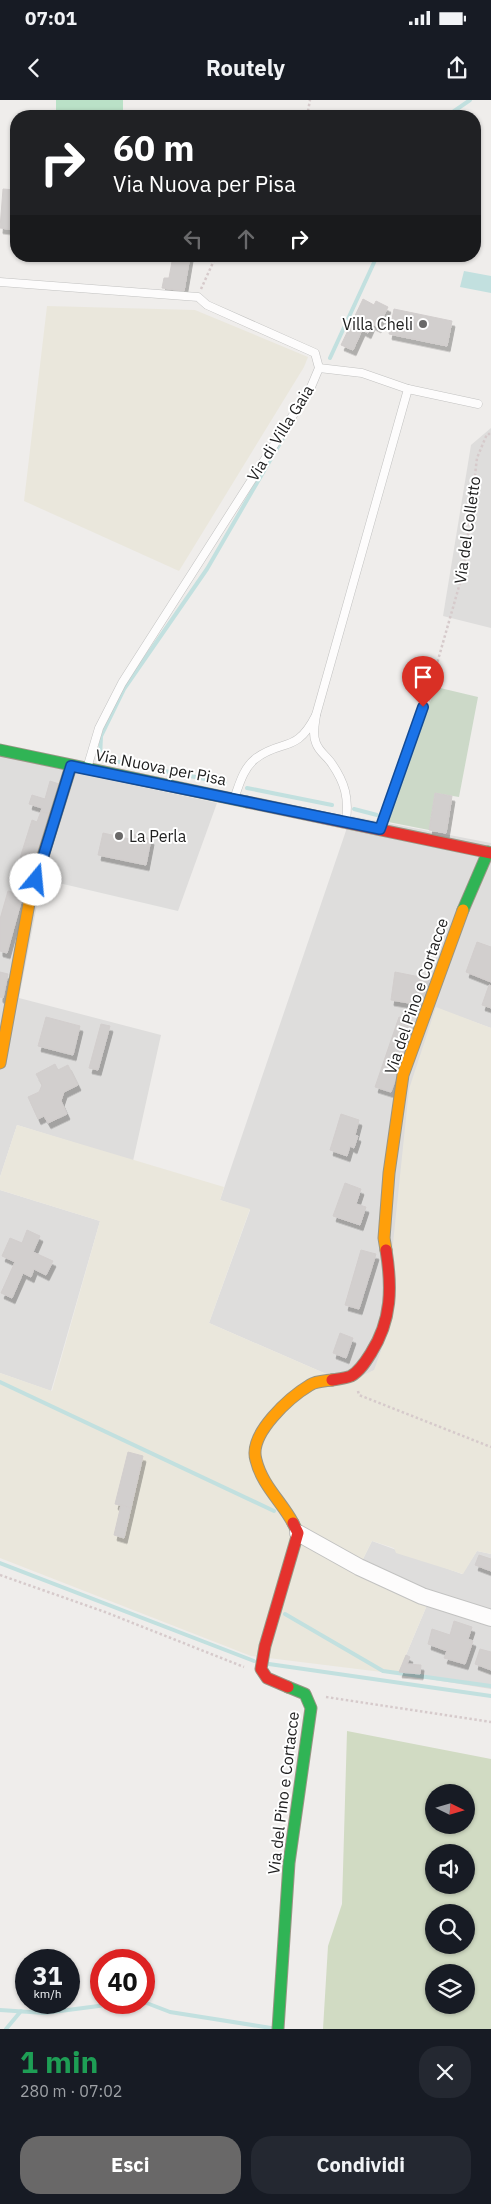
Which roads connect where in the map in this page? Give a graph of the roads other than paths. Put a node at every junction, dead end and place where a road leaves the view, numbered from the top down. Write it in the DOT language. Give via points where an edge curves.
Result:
graph roads {
  1 [pos="0,282"];
  2 [pos="319,368"];
  3 [pos="408,389"];
  4 [pos="478,404"];
  5 [pos="429,690"];
  6 [pos="316,715"];
  7 [pos="0,750"];
  8 [pos="71,766"];
  9 [pos="87,769"];
  10 [pos="234,798"];
  11 [pos="346,822"];
  12 [pos="380,829"];
  13 [pos="490,852"];
  14 [pos="0,1063"];
  15 [pos="298,1533"];
  16 [pos="491,1618"];
  17 [pos="278,2029"];
  1 -- 2 [label="lane, Via di Villa Gaia" via="198,297 207,305 315,353"];
  2 -- 3 [label="lane" via="362,374"];
  2 -- 9 [label="lane, Via di Villa Gaia" via="122,683 99,728"];
  3 -- 4 [label="lane"];
  3 -- 6 [label="lane"];
  5 -- 12 [label="lane"];
  6 -- 10 [label="lane" via="308,732 300,739 263,754 250,764"];
  6 -- 11 [label="lane" via="315,742 333,765 346,790 349,804"];
  7 -- 8 [label="street, Via Nuova per Pisa"];
  8 -- 9 [label="street, Via Nuova per Pisa"];
  8 -- 14 [label="street" via="30,898"];
  9 -- 10 [label="street, Via Nuova per Pisa"];
  10 -- 11 [label="street, Via Nuova per Pisa"];
  11 -- 12 [label="street, Via Nuova per Pisa"];
  12 -- 13 [label="street, Via Nuova per Pisa"];
  13 -- 15 [label="street, Via del Pino e Cortacce" via="454,932 403,1076 389,1173 384,1238 391,1278 390,1302 382,1336 364,1365 351,1376 311,1384 266,1423 258,1444 255,1459 271,1492 287,1511"];
  15 -- 16 [label="street" via="359,1567 422,1596"];
  15 -- 17 [label="street, Via del Pino e Cortacce" via="262,1668 305,1694 311,1708 289,1863"];
}
